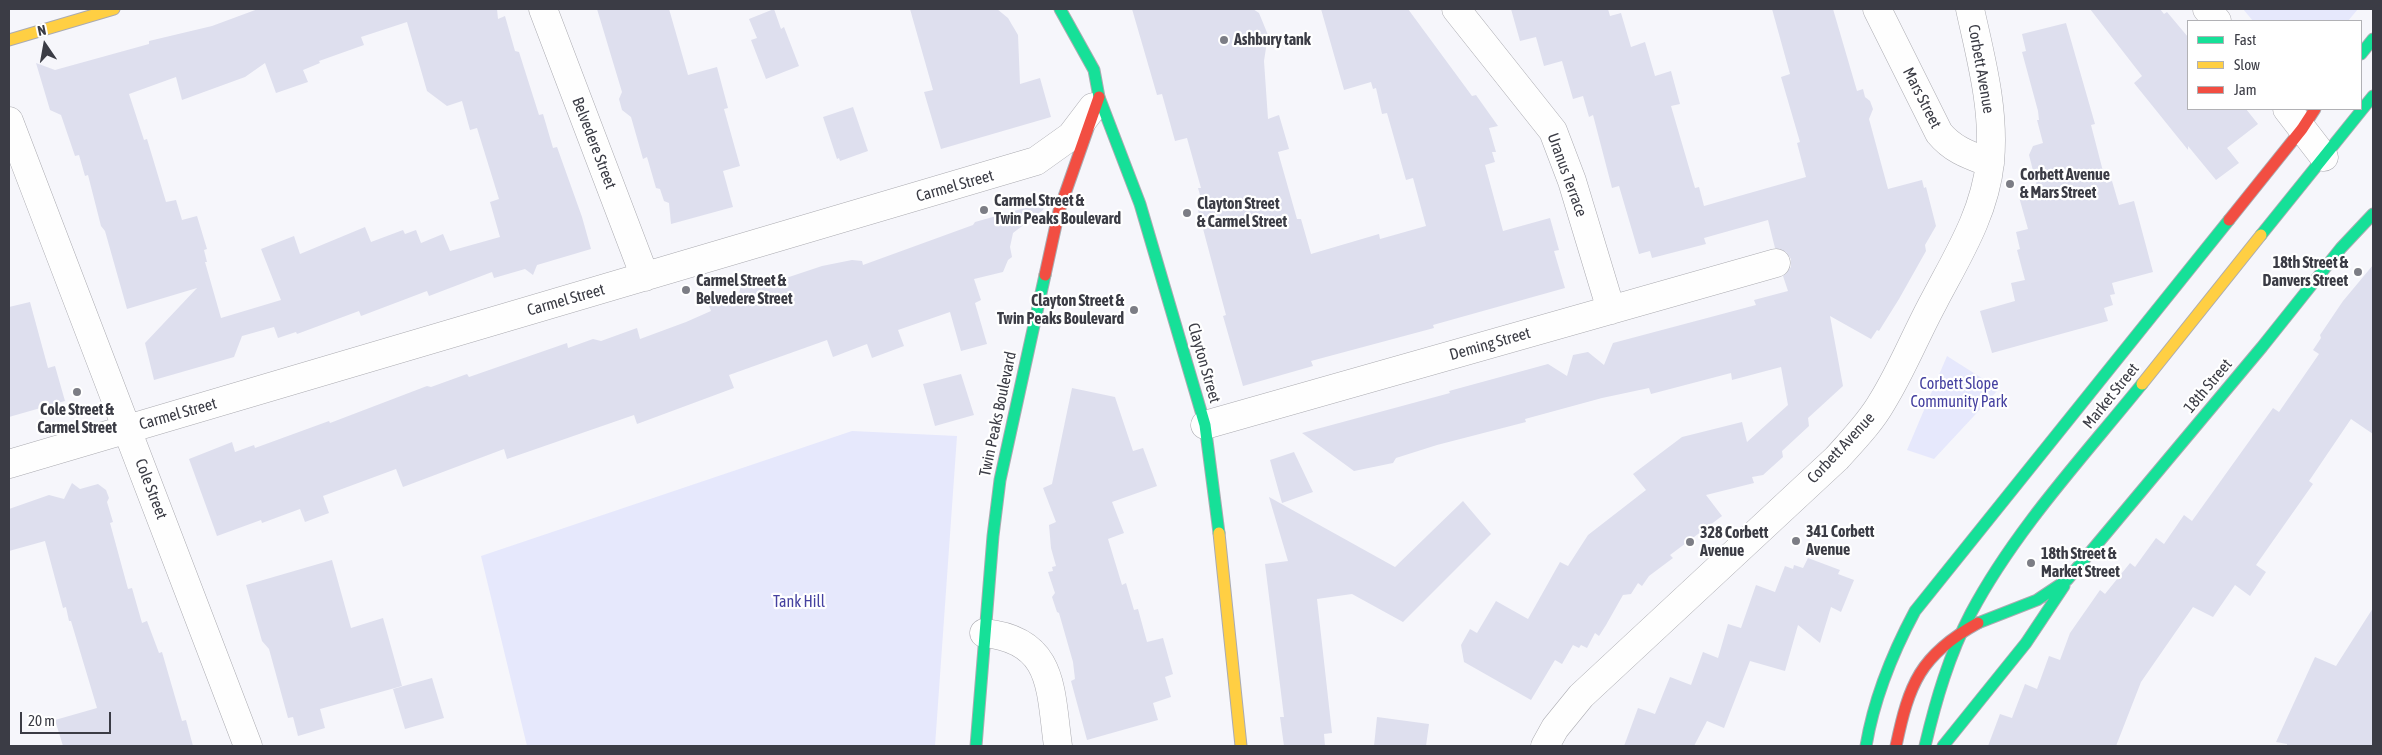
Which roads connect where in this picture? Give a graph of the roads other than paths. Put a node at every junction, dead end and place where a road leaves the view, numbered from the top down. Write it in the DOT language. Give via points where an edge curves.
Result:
graph roads {
  1 [pos="114,9"];
  2 [pos="543,9"];
  3 [pos="1060,9"];
  4 [pos="1456,9"];
  5 [pos="1877,9"];
  6 [pos="1970,9"];
  7 [pos="2207,9"];
  8 [pos="2216,20"];
  9 [pos="2373,39"];
  10 [pos="9,40"];
  11 [pos="2362,53"];
  12 [pos="2373,96"];
  13 [pos="1100,98"];
  14 [pos="2362,110"];
  15 [pos="2362,110"];
  16 [pos="2301,116"];
  17 [pos="9,121"];
  18 [pos="2324,157"];
  19 [pos="1990,163"];
  20 [pos="2370,223"];
  21 [pos="1776,262"];
  22 [pos="645,277"];
  23 [pos="1611,310"];
  24 [pos="1205,425"];
  25 [pos="128,429"];
  26 [pos="9,464"];
  27 [pos="2067,580"];
  28 [pos="1961,632"];
  29 [pos="984,633"];
  30 [pos="248,746"];
  31 [pos="976,746"];
  32 [pos="1058,746"];
  33 [pos="1241,746"];
  34 [pos="1545,746"];
  35 [pos="1866,746"];
  36 [pos="1896,746"];
  37 [pos="1925,746"];
  38 [pos="1944,746"];
  1 -- 10 [label="main road"];
  2 -- 22 [label="street, Belvedere Street"];
  3 -- 13 [label="main road, Clayton Street" via="1094,70"];
  4 -- 23 [label="street, Uranus Terrace" via="1553,131 1572,181"];
  5 -- 19 [label="street, Mars Street" via="1939,133 1960,152"];
  6 -- 19 [label="street, Corbett Avenue" via="1987,85"];
  7 -- 8 [label="street"];
  9 -- 11 [label="main road"];
  12 -- 15 [label="main road, Market Street"];
  13 -- 22 [label="street, Carmel Street" via="1070,136 1036,162"];
  13 -- 24 [label="main road, Clayton Street" via="1140,204"];
  13 -- 29 [label="main road, Twin Peaks Boulevard" via="1059,211 1006,449 992,536"];
  14 -- 18 [label="main road, Market Street"];
  16 -- 18 [label="street"];
  16 -- 35 [label="main road, Market Street" via="1915,611 1883,676"];
  17 -- 25 [label="street, Cole Street"];
  18 -- 28 [label="main road, Market Street" via="2016,541 1994,571"];
  19 -- 34 [label="street, Corbett Avenue" via="1978,213 1966,242 1882,402 1864,428 1837,458 1580,696"];
  20 -- 27 [label="main road, 18th Street"];
  21 -- 23 [label="street, Deming Street"];
  22 -- 25 [label="street, Carmel Street"];
  23 -- 24 [label="street, Deming Street"];
  24 -- 33 [label="main road, Clayton Street"];
  25 -- 26 [label="street, Carmel Street"];
  25 -- 30 [label="street, Cole Street"];
  27 -- 28 [label="main road" via="2032,602"];
  27 -- 38 [label="main road" via="2026,643"];
  28 -- 36 [label="main road" via="1942,644 1919,671 1909,694"];
  28 -- 37 [label="main road, Market Street" via="1940,686"];
  29 -- 31 [label="main road, Twin Peaks Boulevard"];
  29 -- 32 [label="street" via="1013,639 1026,646 1042,663 1049,686"];
}
